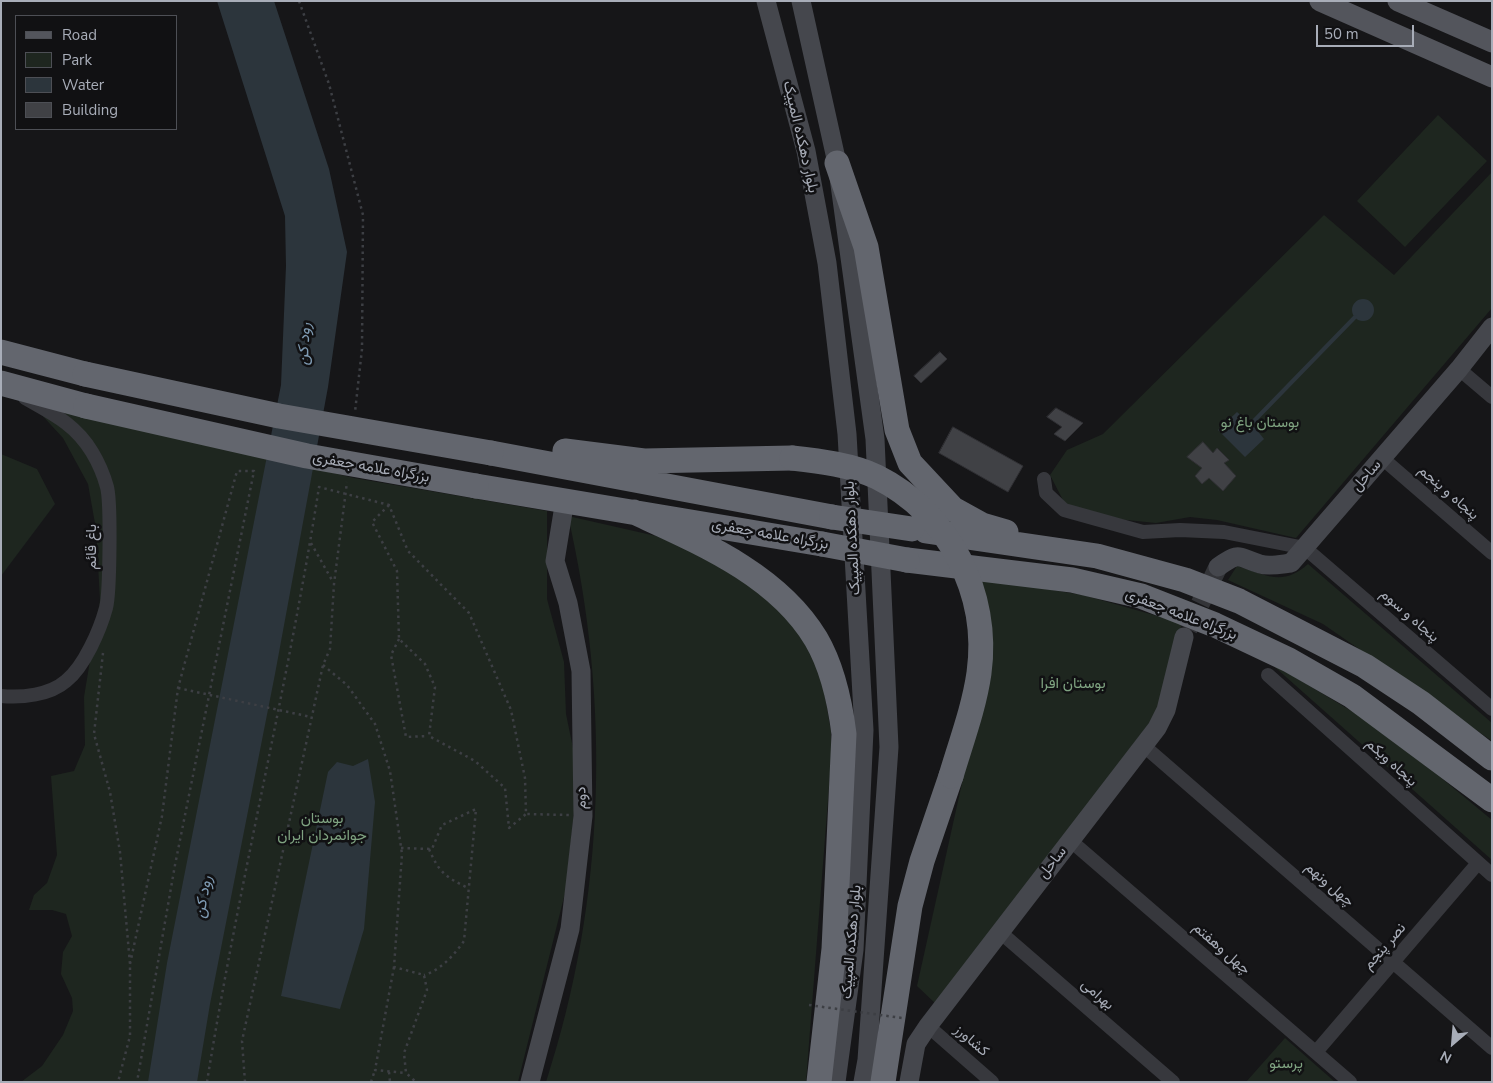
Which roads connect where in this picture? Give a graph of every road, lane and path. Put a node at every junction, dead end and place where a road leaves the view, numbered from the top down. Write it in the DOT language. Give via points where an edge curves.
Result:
graph roads {
  1 [pos="299,1"];
  2 [pos="766,1"];
  3 [pos="801,1"];
  4 [pos="1320,1"];
  5 [pos="1398,1"];
  6 [pos="1492,42"];
  7 [pos="1492,77"];
  8 [pos="837,163"];
  9 [pos="1492,328"];
  10 [pos="1,352"];
  11 [pos="1459,369"];
  12 [pos="1,383"];
  13 [pos="1492,397"];
  14 [pos="355,416"];
  15 [pos="491,453"];
  16 [pos="1382,458"];
  17 [pos="348,474"];
  18 [pos="1044,479"];
  19 [pos="346,493"];
  20 [pos="389,506"];
  21 [pos="563,512"];
  22 [pos="634,512"];
  23 [pos="310,542"];
  24 [pos="1305,548"];
  25 [pos="1492,553"];
  26 [pos="1098,556"];
  27 [pos="1218,567"];
  28 [pos="334,584"];
  29 [pos="1184,637"];
  30 [pos="399,639"];
  31 [pos="103,650"];
  32 [pos="323,665"];
  33 [pos="1268,675"];
  34 [pos="178,688"];
  35 [pos="1,696"];
  36 [pos="1492,709"];
  37 [pos="312,717"];
  38 [pos="429,736"];
  39 [pos="1144,746"];
  40 [pos="1492,758"];
  41 [pos="1492,800"];
  42 [pos="526,814"];
  43 [pos="583,816"];
  44 [pos="1071,840"];
  45 [pos="401,848"];
  46 [pos="429,849"];
  47 [pos="1478,863"];
  48 [pos="1492,875"];
  49 [pos="468,888"];
  50 [pos="1000,932"];
  51 [pos="1393,962"];
  52 [pos="130,964"];
  53 [pos="394,967"];
  54 [pos="424,975"];
  55 [pos="809,1005"];
  56 [pos="902,1018"];
  57 [pos="928,1026"];
  58 [pos="1492,1048"];
  59 [pos="1316,1052"];
  60 [pos="375,1070"];
  61 [pos="389,1072"];
  62 [pos="406,1073"];
  63 [pos="118,1082"];
  64 [pos="137,1082"];
  65 [pos="207,1082"];
  66 [pos="245,1082"];
  67 [pos="371,1082"];
  68 [pos="390,1082"];
  69 [pos="416,1082"];
  70 [pos="530,1082"];
  71 [pos="819,1082"];
  72 [pos="836,1082"];
  73 [pos="863,1082"];
  74 [pos="883,1082"];
  75 [pos="909,1082"];
  76 [pos="992,1082"];
  77 [pos="1173,1082"];
  78 [pos="1350,1082"];
  1 -- 14 [label="path" via="330,84 362,215 362,349"];
  2 -- 72 [label="main road, بلوار دهکده المپیک" via="806,151 827,264 847,434 864,730 854,950"];
  3 -- 8 [label="main road, بلوار دهکده المپیک"];
  4 -- 7 [label="main road"];
  5 -- 6 [label="main road"];
  8 -- 26 [label="highway" via="866,247 897,430 910,463 953,509 982,525"];
  8 -- 73 [label="main road, بلوار دهکده المپیک" via="875,438 889,747"];
  9 -- 11 [label="main road, ساحل"];
  10 -- 15 [label="highway, بزرگراه علامه جعفری, bridge" via="85,374 279,416"];
  11 -- 13 [label="street"];
  11 -- 16 [label="main road, ساحل"];
  12 -- 22 [label="highway, بزرگراه علامه جعفری, bridge" via="86,406 307,456"];
  12 -- 35 [label="street, باغ قائم" via="72,425 92,453 107,488 109,554 106,607 98,632 68,681 50,692"];
  15 -- 26 [label="highway, بزرگراه علامه جعفری, bridge" via="832,517"];
  15 -- 74 [label="highway, bridge" via="558,451 644,460 792,458 846,467 876,477 905,494 943,531 956,549 976,603 980,635 979,673 910,906"];
  16 -- 24 [label="main road, ساحل"];
  16 -- 25 [label="street, پنجاه و پنجم"];
  17 -- 19 [label="path"];
  18 -- 24 [label="street" via="1046,493 1064,510 1142,532 1224,532"];
  19 -- 20 [label="path"];
  19 -- 23 [label="path" via="319,487"];
  19 -- 28 [label="path"];
  20 -- 30 [label="path" via="372,522 397,571"];
  20 -- 42 [label="path" via="408,551 469,613 511,710 525,778"];
  21 -- 43 [label="main road, دوم" via="555,561 568,603 581,671"];
  22 -- 41 [label="highway, بزرگراه علامه جعفری, bridge" via="908,560 1072,580 1141,596 1215,625 1289,660 1352,696"];
  22 -- 71 [label="highway" via="699,541 759,579 798,613 817,640 830,671 840,702 844,734 834,949"];
  23 -- 28 [label="path"];
  23 -- 65 [label="path" via="238,902"];
  24 -- 27 [label="main road, ساحل" via="1291,563 1261,565 1244,556 1230,558"];
  24 -- 36 [label="street, پنجاه و سوم"];
  26 -- 40 [label="highway, بزرگراه علامه جعفری" via="1185,580 1239,601 1315,639 1389,682"];
  28 -- 32 [label="path" via="330,649"];
  29 -- 39 [label="main road, ساحل" via="1166,710"];
  30 -- 38 [label="path" via="425,664 435,687"];
  30 -- 38 [label="path" via="391,655 406,737"];
  31 -- 52 [label="path" via="94,734 110,792 120,852"];
  32 -- 37 [label="path"];
  32 -- 45 [label="path" via="347,685 375,724 390,771"];
  33 -- 47 [label="street, پنجاه ویکم"];
  34 -- 37 [label="path, bridge"];
  34 -- 52 [label="path" via="162,816"];
  34 -- 64 [label="path" via="237,470 254,471 175,865"];
  37 -- 66 [label="path" via="242,1041"];
  38 -- 42 [label="path" via="475,761 505,788 510,828"];
  39 -- 44 [label="main road, ساحل"];
  39 -- 51 [label="street, چهل ونهم"];
  42 -- 43 [label="path"];
  43 -- 70 [label="main road, دوم" via="570,929"];
  44 -- 50 [label="main road, ساحل"];
  44 -- 59 [label="street, چهل وهفتم"];
  45 -- 46 [label="path"];
  45 -- 53 [label="path"];
  46 -- 49 [label="path" via="437,868 446,877"];
  46 -- 49 [label="path" via="432,850 442,824 476,809"];
  47 -- 48 [label="street, پنجاه ویکم"];
  47 -- 51 [label="street, نصر پنجم"];
  49 -- 54 [label="path" via="464,941 452,956"];
  50 -- 57 [label="main road, ساحل"];
  50 -- 77 [label="street, بهرامی"];
  51 -- 58 [label="street, چهل ونهم"];
  51 -- 59 [label="street, نصر پنجم"];
  52 -- 63 [label="path" via="130,1036"];
  53 -- 54 [label="path"];
  53 -- 60 [label="path"];
  54 -- 62 [label="path" via="427,990 404,1054"];
  55 -- 56 [label="path, bridge"];
  57 -- 75 [label="main road, ساحل" via="916,1044"];
  57 -- 76 [label="street, کشاورز"];
  59 -- 78 [label="street, چهل وهفتم"];
  60 -- 61 [label="path"];
  60 -- 67 [label="path"];
  61 -- 62 [label="path"];
  61 -- 68 [label="path"];
  62 -- 69 [label="path"];
}
